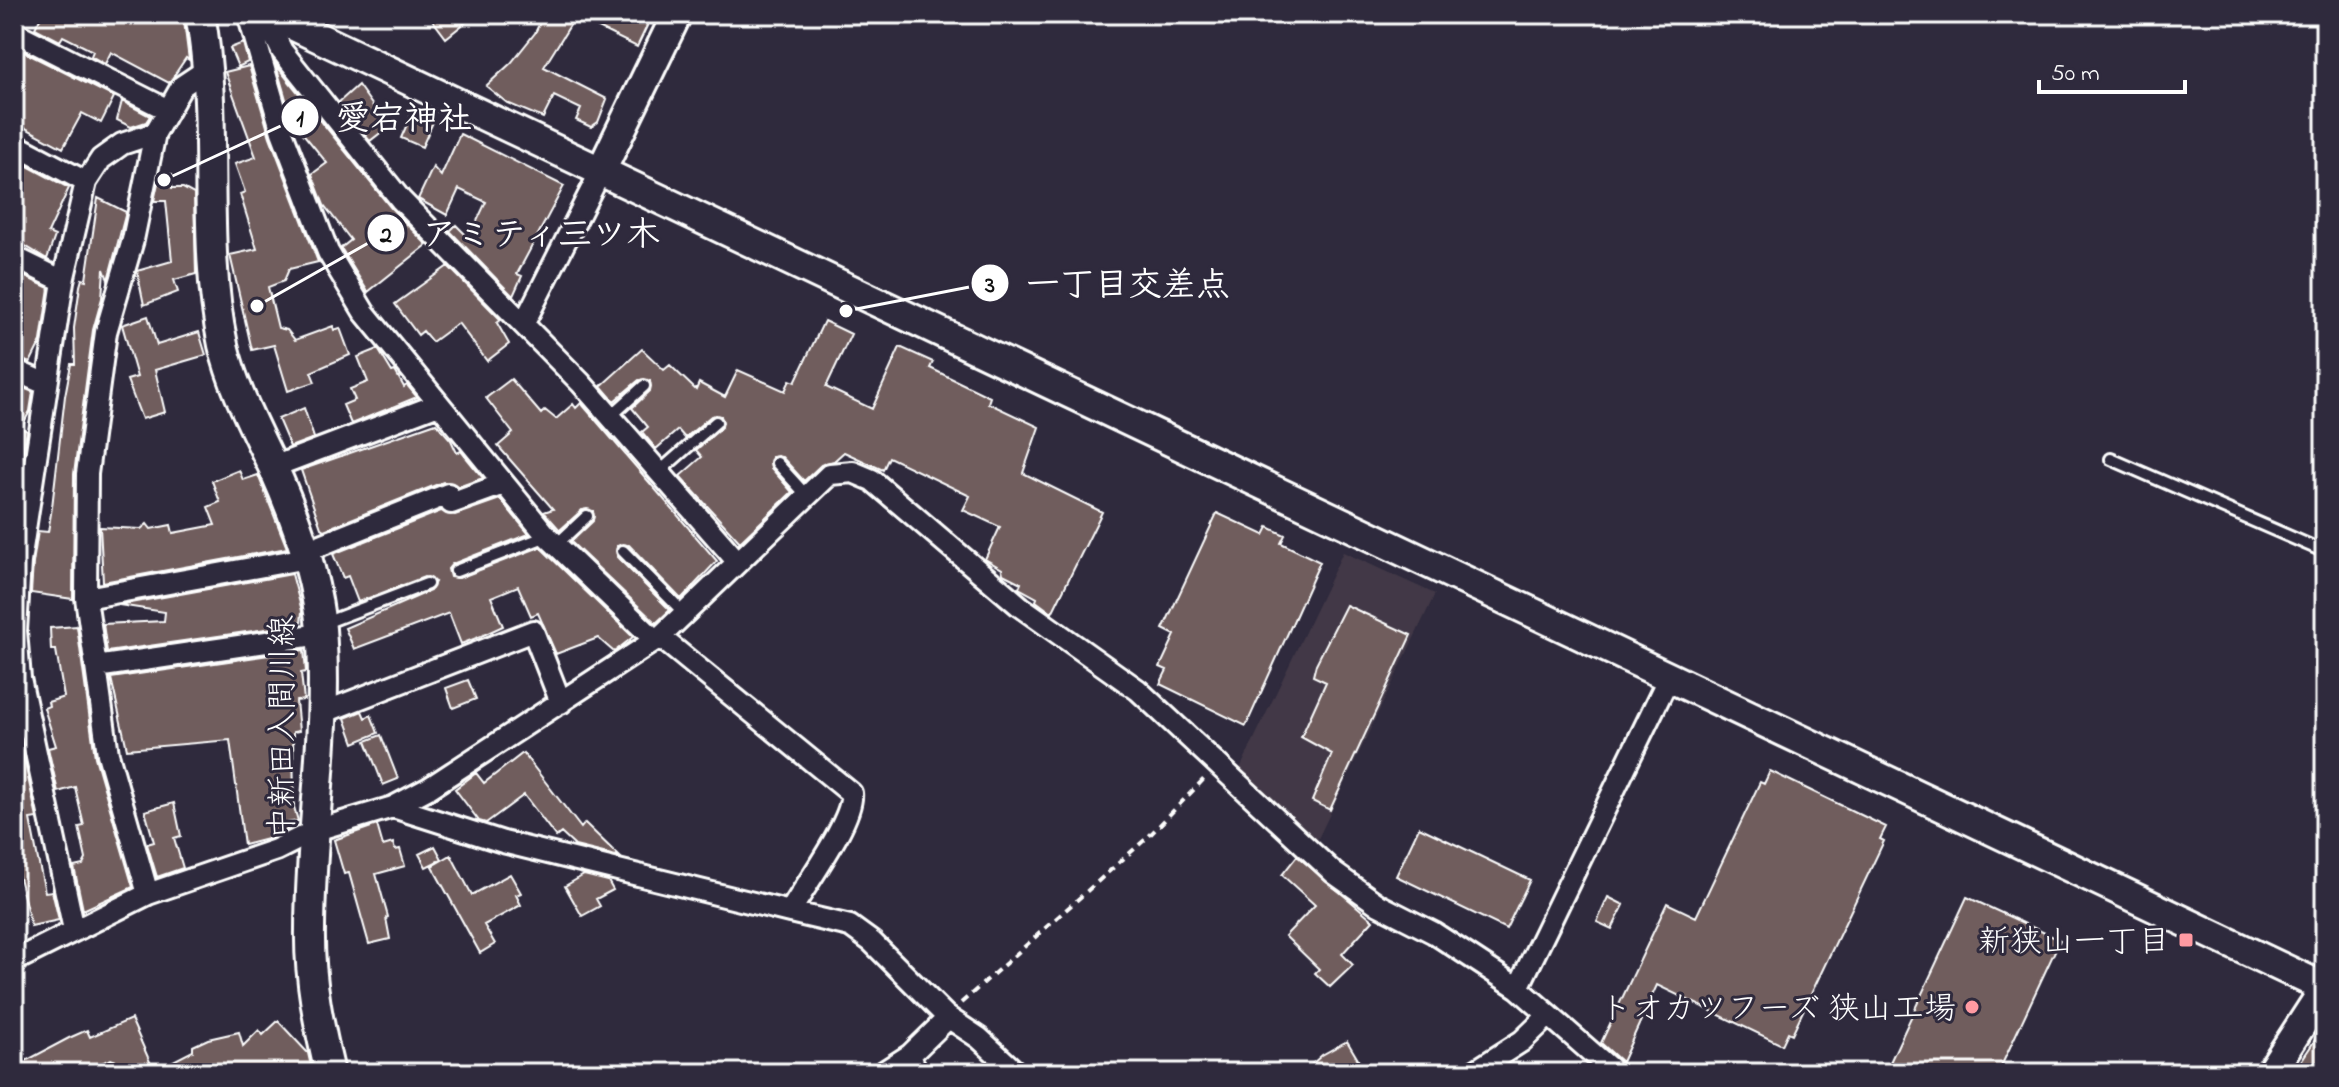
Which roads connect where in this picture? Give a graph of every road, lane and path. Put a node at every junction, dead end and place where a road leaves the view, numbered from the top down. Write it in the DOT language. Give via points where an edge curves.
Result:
graph roads {
  1 [pos="200,14"];
  2 [pos="248,14"];
  3 [pos="270,14"];
  4 [pos="677,14"];
  5 [pos="14,32"];
  6 [pos="206,70"];
  7 [pos="166,109"];
  8 [pos="155,133"];
  9 [pos="14,144"];
  10 [pos="601,171"];
  11 [pos="86,182"];
  12 [pos="14,257"];
  13 [pos="63,281"];
  14 [pos="524,323"];
  15 [pos="14,370"];
  16 [pos="46,384"];
  17 [pos="644,386"];
  18 [pos="436,405"];
  19 [pos="611,416"];
  20 [pos="716,422"];
  21 [pos="2111,459"];
  22 [pos="777,463"];
  23 [pos="273,467"];
  24 [pos="659,472"];
  25 [pos="503,484"];
  26 [pos="807,496"];
  27 [pos="587,516"];
  28 [pos="551,541"];
  29 [pos="623,551"];
  30 [pos="2325,552"];
  31 [pos="307,554"];
  32 [pos="737,561"];
  33 [pos="17,562"];
  34 [pos="456,571"];
  35 [pos="427,584"];
  36 [pos="86,598"];
  37 [pos="685,614"];
  38 [pos="321,629"];
  39 [pos="658,639"];
  40 [pos="96,667"];
  41 [pos="1669,677"];
  42 [pos="561,703"];
  43 [pos="322,713"];
  44 [pos="1220,763"];
  45 [pos="393,807"];
  46 [pos="316,830"];
  47 [pos="148,894"];
  48 [pos="790,912"];
  49 [pos="74,930"];
  50 [pos="14,961"];
  51 [pos="1518,988"];
  52 [pos="2325,988"];
  53 [pos="1549,1015"];
  54 [pos="947,1017"];
  55 [pos="913,1064"];
  56 [pos="330,1073"];
  57 [pos="882,1073"];
  58 [pos="1017,1073"];
  59 [pos="1472,1073"];
  60 [pos="1615,1073"];
  61 [pos="2270,1073"];
  1 -- 6 [label="street, 中新田入間川線"];
  2 -- 18 [label="street" via="282,132 328,252 364,312"];
  3 -- 10 [label="street"];
  3 -- 14 [label="street" via="282,51 401,200"];
  4 -- 10 [label="street"];
  5 -- 7 [label="street"];
  6 -- 7 [label="street" via="182,86"];
  6 -- 23 [label="street, 中新田入間川線" via="215,280 224,346"];
  7 -- 8 [label="street"];
  8 -- 11 [label="street" via="122,144 101,159"];
  8 -- 36 [label="street" via="133,240 106,332 87,474"];
  9 -- 11 [label="street"];
  10 -- 14 [label="street"];
  10 -- 41 [label="street"];
  11 -- 13 [label="street"];
  12 -- 13 [label="street"];
  13 -- 16 [label="street"];
  14 -- 19 [label="street"];
  15 -- 16 [label="street"];
  16 -- 33 [label="street"];
  17 -- 19 [label="lane"];
  18 -- 23 [label="street"];
  18 -- 25 [label="street"];
  19 -- 24 [label="street"];
  20 -- 24 [label="lane"];
  21 -- 30 [label="lane"];
  22 -- 26 [label="lane"];
  23 -- 31 [label="street, 中新田入間川線"];
  24 -- 32 [label="street"];
  25 -- 28 [label="street"];
  25 -- 31 [label="street" via="451,503 448,494"];
  26 -- 32 [label="street"];
  26 -- 44 [label="street" via="837,471 872,480 1021,607 1138,690"];
  27 -- 28 [label="lane"];
  28 -- 34 [label="lane"];
  28 -- 39 [label="street"];
  29 -- 37 [label="lane"];
  31 -- 36 [label="street"];
  31 -- 38 [label="street, 中新田入間川線"];
  32 -- 37 [label="street"];
  33 -- 49 [label="street" via="20,678"];
  35 -- 38 [label="lane"];
  36 -- 40 [label="street"];
  37 -- 39 [label="street"];
  38 -- 40 [label="street"];
  38 -- 43 [label="street, 中新田入間川線"];
  39 -- 42 [label="street"];
  39 -- 48 [label="street" via="851,793 845,825"];
  40 -- 47 [label="street" via="108,754"];
  41 -- 51 [label="street"];
  41 -- 52 [label="street"];
  42 -- 43 [label="street" via="533,631"];
  42 -- 45 [label="street"];
  43 -- 46 [label="street, 中新田入間川線"];
  44 -- 51 [label="street" via="1334,873"];
  44 -- 54 [label="path" via="1149,836"];
  45 -- 46 [label="street"];
  45 -- 48 [label="street" via="503,842"];
  46 -- 47 [label="street" via="276,850"];
  46 -- 56 [label="street, 中新田入間川線" via="310,931 315,1010"];
  47 -- 49 [label="street"];
  48 -- 54 [label="street" via="850,926"];
  49 -- 50 [label="street"];
  51 -- 53 [label="street"];
  52 -- 61 [label="street"];
  53 -- 59 [label="street" via="1522,1041"];
  53 -- 60 [label="street"];
  54 -- 55 [label="street"];
  54 -- 58 [label="street"];
  55 -- 57 [label="street"];
}
